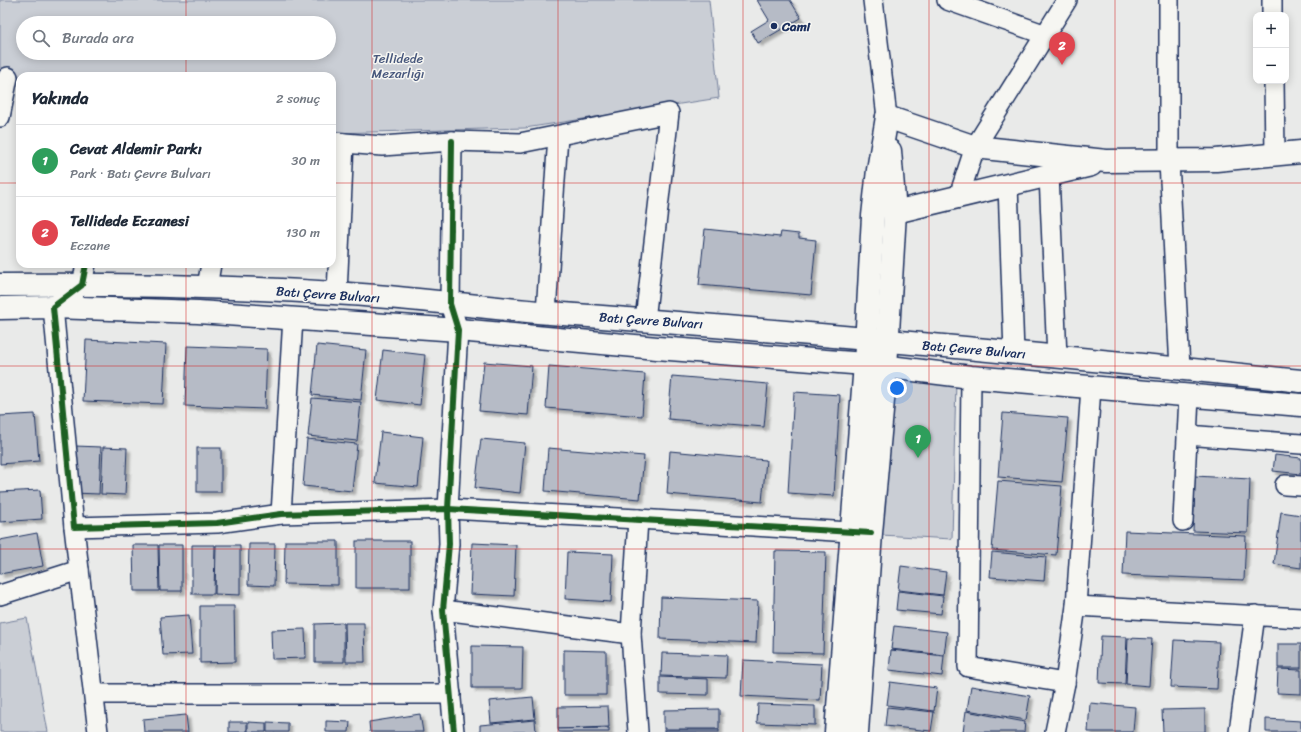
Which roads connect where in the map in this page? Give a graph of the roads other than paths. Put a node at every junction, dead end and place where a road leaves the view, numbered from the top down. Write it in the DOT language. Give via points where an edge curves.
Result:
graph roads {
  1 [pos="873,0"];
  2 [pos="947,0"];
  3 [pos="1068,0"];
  4 [pos="1169,0"];
  5 [pos="1272,0"];
  6 [pos="1272,12"];
  7 [pos="1046,35"];
  8 [pos="9,78"];
  9 [pos="1274,84"];
  10 [pos="0,116"];
  11 [pos="887,117"];
  12 [pos="558,136"];
  13 [pos="452,141"];
  14 [pos="338,143"];
  15 [pos="975,147"];
  16 [pos="1301,152"];
  17 [pos="1276,155"];
  18 [pos="1106,162"];
  19 [pos="1169,162"];
  20 [pos="1049,175"];
  21 [pos="1008,184"];
  22 [pos="959,196"];
  23 [pos="895,212"];
  24 [pos="873,216"];
  25 [pos="210,268"];
  26 [pos="84,274"];
  27 [pos="0,285"];
  28 [pos="207,288"];
  29 [pos="337,293"];
  30 [pos="450,304"];
  31 [pos="53,307"];
  32 [pos="0,308"];
  33 [pos="546,312"];
  34 [pos="293,318"];
  35 [pos="644,320"];
  36 [pos="458,330"];
  37 [pos="865,338"];
  38 [pos="887,341"];
  39 [pos="1014,353"];
  40 [pos="1057,356"];
  41 [pos="875,366"];
  42 [pos="1180,368"];
  43 [pos="971,376"];
  44 [pos="1301,381"];
  45 [pos="1091,387"];
  46 [pos="1189,396"];
  47 [pos="1301,405"];
  48 [pos="1187,435"];
  49 [pos="1301,444"];
  50 [pos="448,510"];
  51 [pos="281,514"];
  52 [pos="638,519"];
  53 [pos="1183,521"];
  54 [pos="74,527"];
  55 [pos="861,533"];
  56 [pos="79,570"];
  57 [pos="0,595"];
  58 [pos="1076,606"];
  59 [pos="443,610"];
  60 [pos="1255,615"];
  61 [pos="1301,618"];
  62 [pos="631,634"];
  63 [pos="1065,683"];
  64 [pos="95,694"];
  65 [pos="451,694"];
  66 [pos="98,732"];
  67 [pos="454,732"];
  68 [pos="638,732"];
  69 [pos="836,732"];
  70 [pos="857,732"];
  71 [pos="1055,732"];
  72 [pos="1239,732"];
  1 -- 11 [label="street"];
  2 -- 7 [label="street"];
  3 -- 7 [label="street"];
  4 -- 19 [label="street"];
  5 -- 6 [label="street"];
  7 -- 15 [label="street"];
  8 -- 10 [label="street"];
  9 -- 17 [label="street"];
  11 -- 15 [label="main road"];
  11 -- 23 [label="main road"];
  11 -- 24 [label="main road"];
  12 -- 13 [label="street" via="520,143"];
  12 -- 33 [label="street"];
  12 -- 35 [label="street" via="669,112"];
  13 -- 14 [label="street" via="382,146"];
  13 -- 30 [label="street"];
  14 -- 29 [label="street"];
  15 -- 18 [label="main road"];
  15 -- 22 [label="street"];
  16 -- 17 [label="main road"];
  17 -- 19 [label="main road"];
  18 -- 19 [label="main road"];
  18 -- 20 [label="main road"];
  19 -- 42 [label="street"];
  20 -- 21 [label="main road"];
  20 -- 40 [label="street"];
  21 -- 22 [label="main road"];
  21 -- 39 [label="street"];
  22 -- 23 [label="main road"];
  23 -- 24 [label="street"];
  23 -- 38 [label="main road"];
  24 -- 37 [label="main road"];
  25 -- 28 [label="street"];
  26 -- 27 [label="main road, Batı Çevre Bulvarı"];
  26 -- 28 [label="main road, Batı Çevre Bulvarı"];
  26 -- 31 [label="street"];
  28 -- 29 [label="main road, Batı Çevre Bulvarı"];
  29 -- 30 [label="main road, Batı Çevre Bulvarı"];
  30 -- 33 [label="main road, Batı Çevre Bulvarı"];
  30 -- 36 [label="street"];
  31 -- 32 [label="main road, Batı Çevre Bulvarı"];
  31 -- 34 [label="main road, Batı Çevre Bulvarı"];
  31 -- 54 [label="street"];
  33 -- 35 [label="main road, Batı Çevre Bulvarı"];
  34 -- 36 [label="main road, Batı Çevre Bulvarı"];
  34 -- 51 [label="street"];
  35 -- 37 [label="main road, Batı Çevre Bulvarı"];
  36 -- 41 [label="main road, Batı Çevre Bulvarı"];
  36 -- 50 [label="street"];
  37 -- 38 [label="main road, Batı Çevre Bulvarı"];
  37 -- 41 [label="main road"];
  38 -- 39 [label="main road, Batı Çevre Bulvarı"];
  38 -- 41 [label="main road"];
  39 -- 40 [label="main road, Batı Çevre Bulvarı"];
  40 -- 42 [label="main road, Batı Çevre Bulvarı"];
  41 -- 43 [label="main road, Batı Çevre Bulvarı"];
  41 -- 55 [label="main road"];
  42 -- 44 [label="main road, Batı Çevre Bulvarı"];
  43 -- 45 [label="main road, Batı Çevre Bulvarı"];
  43 -- 63 [label="street" via="968,667"];
  45 -- 46 [label="main road, Batı Çevre Bulvarı"];
  45 -- 58 [label="street"];
  46 -- 47 [label="main road, Batı Çevre Bulvarı"];
  46 -- 48 [label="street"];
  48 -- 49 [label="street"];
  48 -- 53 [label="street"];
  50 -- 51 [label="street"];
  50 -- 52 [label="street"];
  50 -- 59 [label="street" via="449,544"];
  51 -- 54 [label="street" via="217,523"];
  52 -- 55 [label="street"];
  52 -- 62 [label="street"];
  54 -- 56 [label="street"];
  55 -- 69 [label="main road"];
  55 -- 70 [label="main road"];
  56 -- 57 [label="street"];
  56 -- 64 [label="street"];
  58 -- 60 [label="street"];
  58 -- 63 [label="street"];
  59 -- 62 [label="street"];
  59 -- 65 [label="street"];
  60 -- 61 [label="street"];
  60 -- 72 [label="street"];
  62 -- 68 [label="street"];
  63 -- 71 [label="street"];
  64 -- 65 [label="street"];
  64 -- 66 [label="street"];
  65 -- 67 [label="street"];
}
